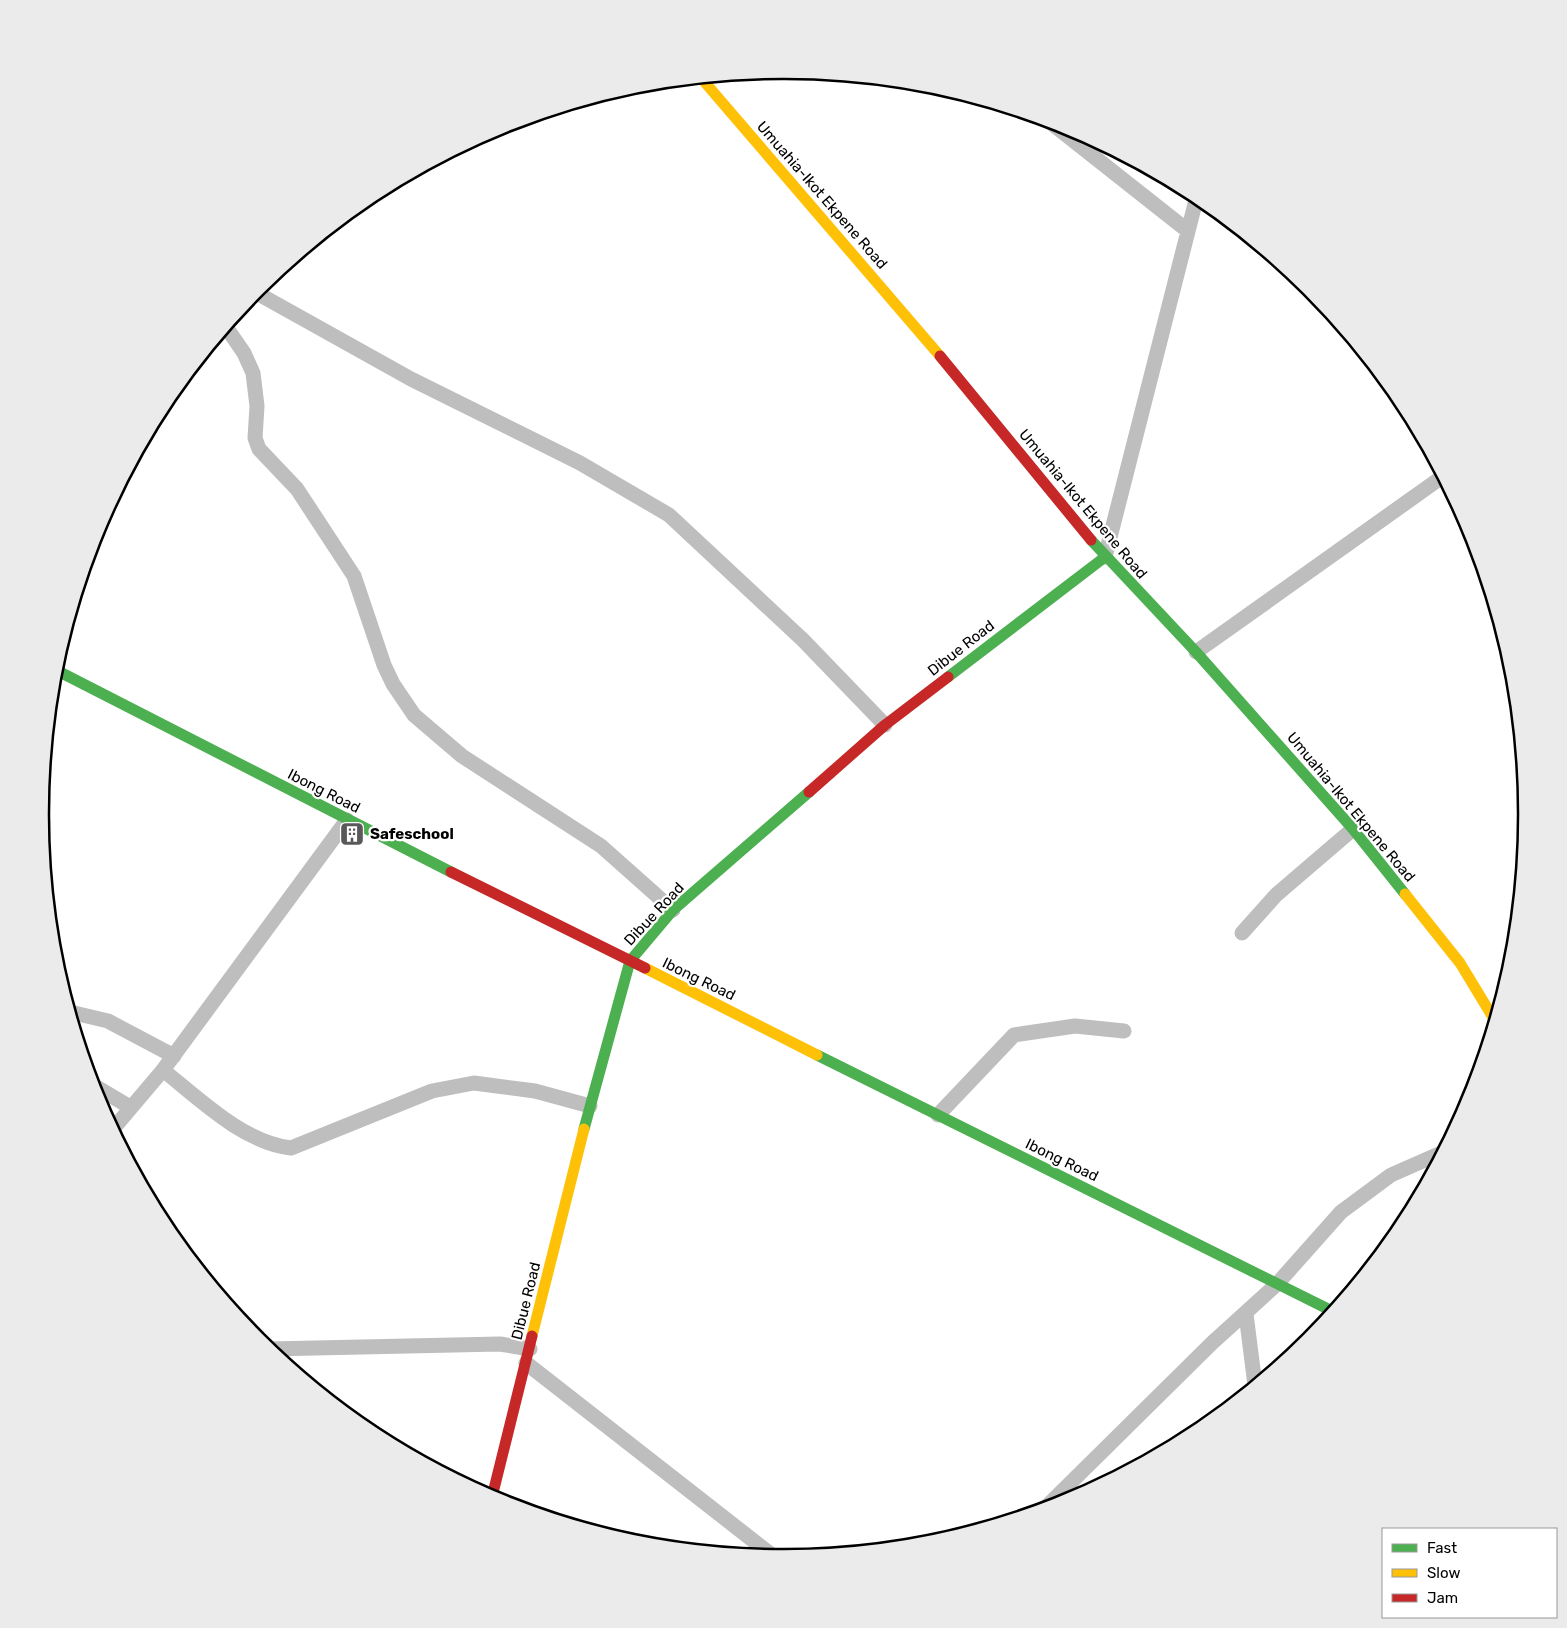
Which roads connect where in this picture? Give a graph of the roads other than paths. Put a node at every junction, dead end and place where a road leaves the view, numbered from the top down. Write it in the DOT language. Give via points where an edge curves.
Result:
graph roads {
  1 [pos="707,84"];
  2 [pos="1069,137"];
  3 [pos="1195,205"];
  4 [pos="1188,231"];
  5 [pos="262,296"];
  6 [pos="229,332"];
  7 [pos="1437,480"];
  8 [pos="1105,557"];
  9 [pos="1196,652"];
  10 [pos="63,673"];
  11 [pos="885,725"];
  12 [pos="347,820"];
  13 [pos="1353,828"];
  14 [pos="673,910"];
  15 [pos="1242,933"];
  16 [pos="630,962"];
  17 [pos="1490,1013"];
  18 [pos="77,1014"];
  19 [pos="1124,1030"];
  20 [pos="174,1056"];
  21 [pos="164,1070"];
  22 [pos="104,1092"];
  23 [pos="590,1106"];
  24 [pos="130,1108"];
  25 [pos="938,1115"];
  26 [pos="118,1123"];
  27 [pos="1433,1157"];
  28 [pos="1277,1284"];
  29 [pos="1326,1309"];
  30 [pos="1246,1314"];
  31 [pos="280,1349"];
  32 [pos="528,1356"];
  33 [pos="1254,1378"];
  34 [pos="494,1489"];
  35 [pos="1057,1496"];
  36 [pos="763,1548"];
  1 -- 8 [label="street, Umuahia-Ikot Ekpene Road" via="950,368"];
  2 -- 4 [label="street"];
  3 -- 4 [label="street"];
  4 -- 8 [label="street"];
  5 -- 11 [label="street" via="411,379 580,463 669,515 803,640"];
  6 -- 14 [label="street" via="253,373 257,406 255,438 259,449 297,489 354,576 392,684 414,715 462,756 601,846"];
  7 -- 9 [label="street"];
  8 -- 9 [label="street, Umuahia-Ikot Ekpene Road"];
  8 -- 11 [label="street, Dibue Road"];
  9 -- 13 [label="street, Umuahia-Ikot Ekpene Road"];
  10 -- 12 [label="street, Ibong Road"];
  11 -- 14 [label="street, Dibue Road"];
  12 -- 16 [label="street, Ibong Road"];
  12 -- 20 [label="street"];
  13 -- 15 [label="street" via="1276,895"];
  13 -- 17 [label="street, Umuahia-Ikot Ekpene Road" via="1460,963"];
  14 -- 16 [label="street, Dibue Road"];
  16 -- 23 [label="street, Dibue Road"];
  16 -- 25 [label="street, Ibong Road"];
  18 -- 20 [label="street" via="108,1021"];
  19 -- 25 [label="street" via="1075,1026 1014,1035"];
  20 -- 21 [label="street"];
  21 -- 23 [label="street" via="210,1108 253,1136 276,1146 291,1148 417,1097 474,1083 535,1091"];
  21 -- 24 [label="street"];
  22 -- 24 [label="street"];
  23 -- 32 [label="street, Dibue Road"];
  24 -- 26 [label="street"];
  25 -- 28 [label="street, Ibong Road"];
  27 -- 28 [label="street" via="1391,1175 1341,1212"];
  28 -- 29 [label="street, Ibong Road"];
  28 -- 30 [label="street"];
  30 -- 33 [label="street"];
  30 -- 35 [label="street" via="1212,1343"];
  31 -- 32 [label="street" via="500,1344"];
  32 -- 34 [label="street, Dibue Road"];
  32 -- 36 [label="street"];
}
